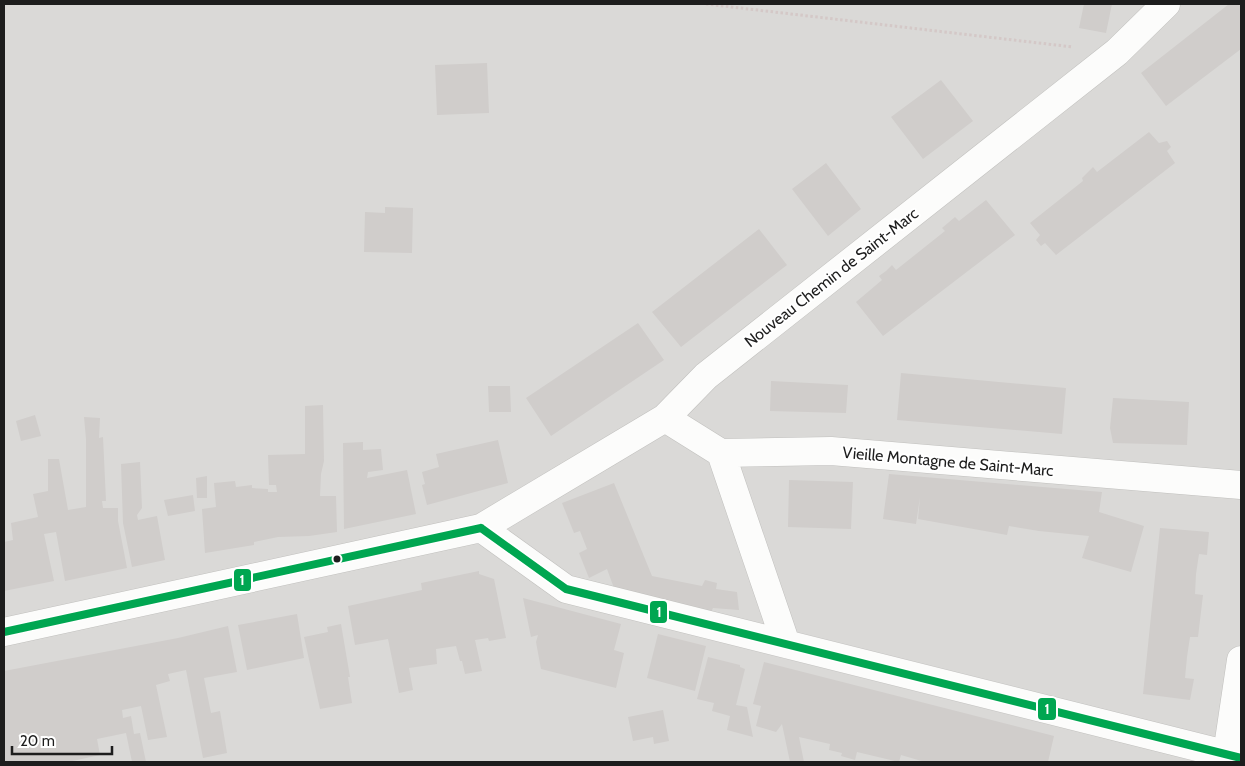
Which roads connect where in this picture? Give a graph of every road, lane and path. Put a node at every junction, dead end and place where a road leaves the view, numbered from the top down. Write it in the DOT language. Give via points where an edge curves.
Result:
graph roads {
  1 [pos="706,4"];
  2 [pos="1166,4"];
  3 [pos="1117,52"];
  4 [pos="665,418"];
  5 [pos="721,453"];
  6 [pos="1241,485"];
  7 [pos="481,528"];
  8 [pos="4,632"];
  9 [pos="786,644"];
  10 [pos="1241,660"];
  11 [pos="1234,756"];
  1 -- 3 [label="path"];
  2 -- 3 [label="street, Nouveau Chemin de Saint-Marc"];
  3 -- 4 [label="street, Nouveau Chemin de Saint-Marc" via="706,376"];
  4 -- 5 [label="street"];
  4 -- 7 [label="street, Nouveau Chemin de Saint-Marc"];
  5 -- 6 [label="street, Vieille Montagne de Saint-Marc" via="831,451"];
  5 -- 9 [label="street"];
  7 -- 8 [label="street, Nouveau Chemin de Saint-Marc"];
  7 -- 9 [label="street" via="566,589"];
  9 -- 11 [label="street"];
  10 -- 11 [label="street"];
}
